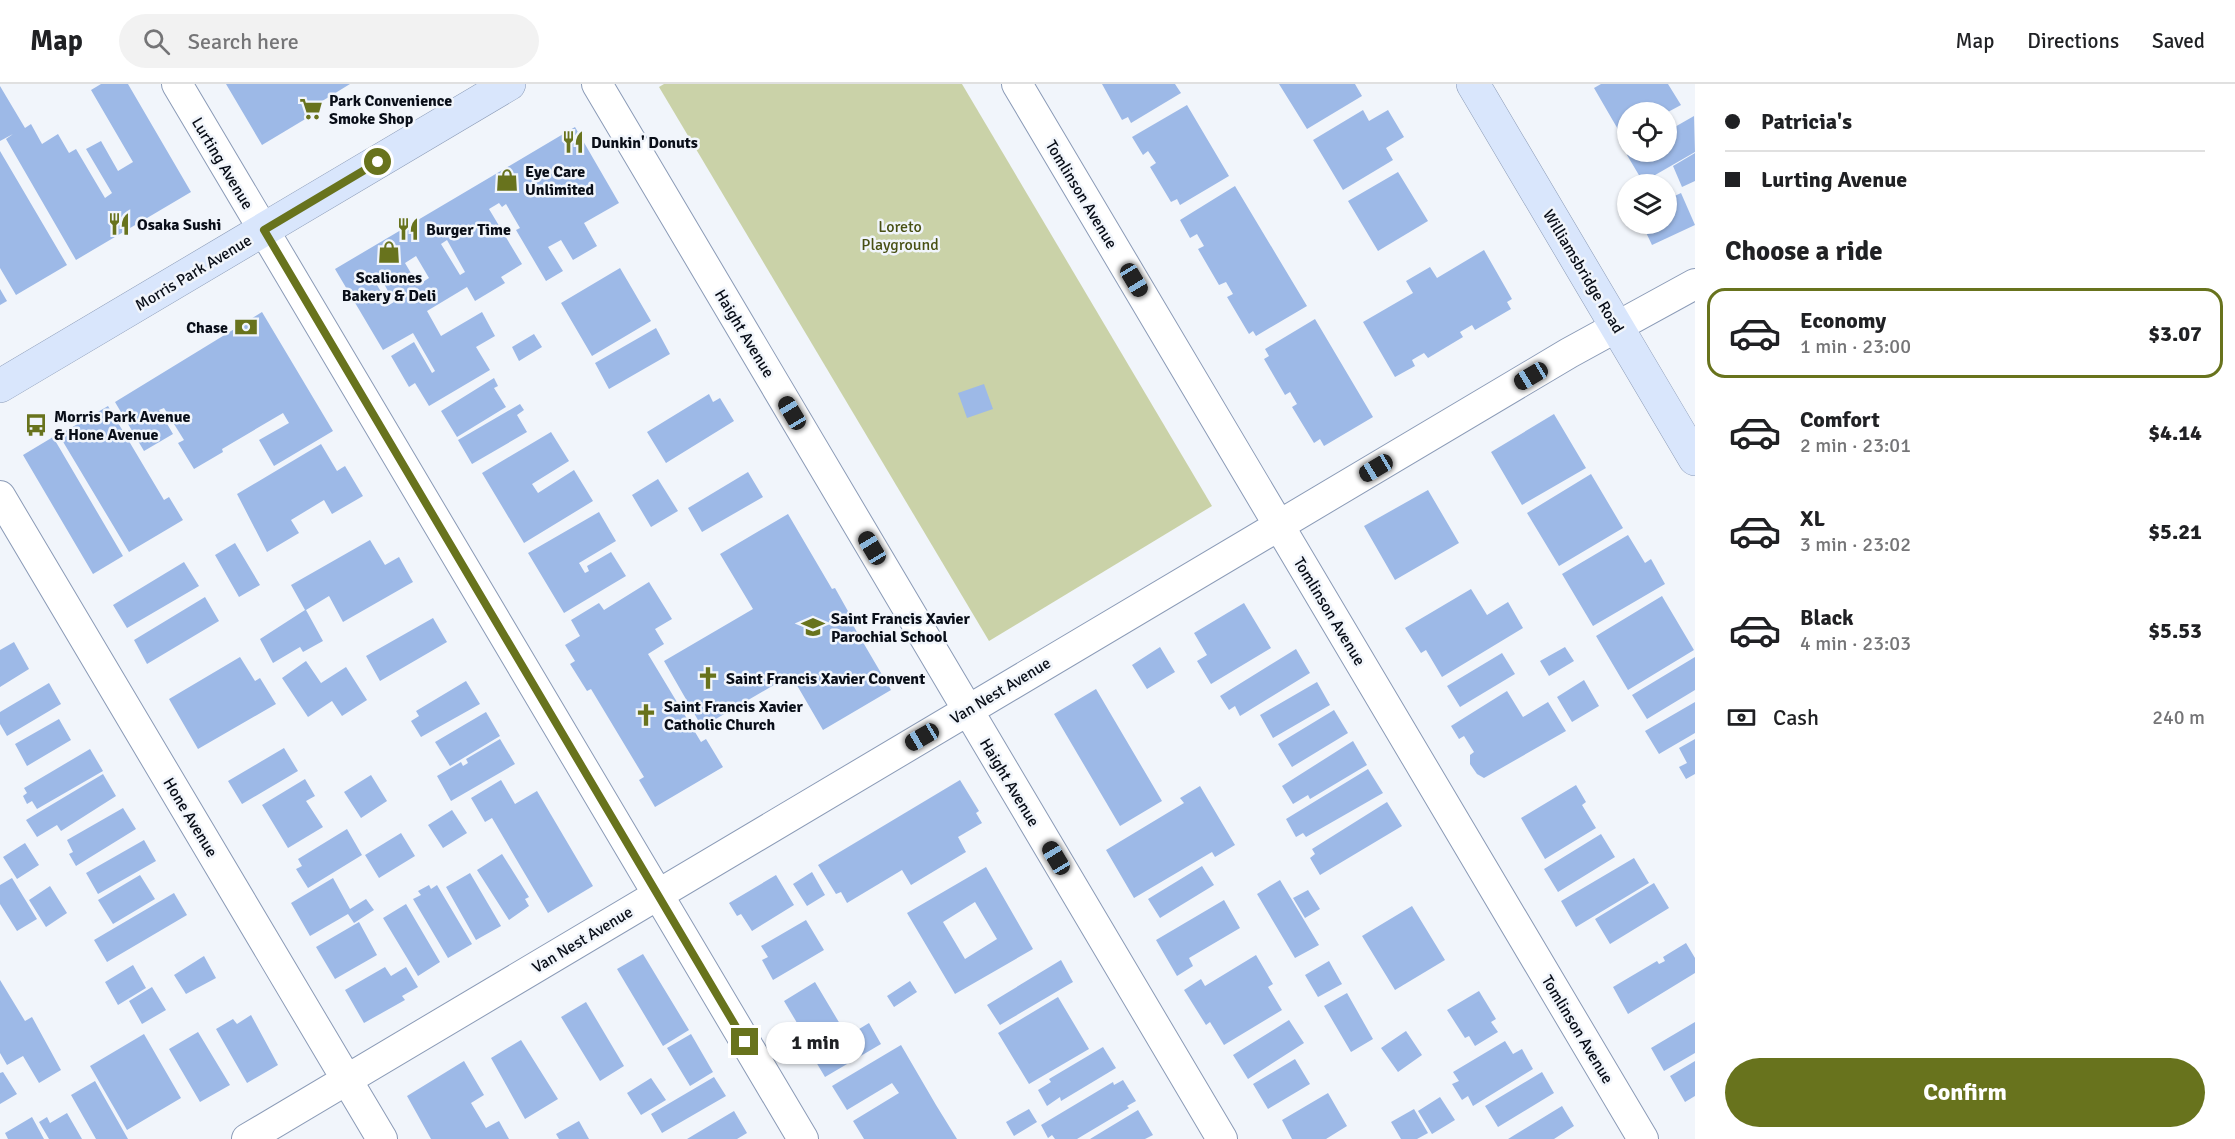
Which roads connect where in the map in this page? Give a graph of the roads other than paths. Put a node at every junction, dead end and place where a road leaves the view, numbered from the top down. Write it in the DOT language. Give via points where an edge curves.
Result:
graph roads {
  1 [pos="177,84"];
  2 [pos="509,84"];
  3 [pos="597,84"];
  4 [pos="1017,84"];
  5 [pos="1473,84"];
  6 [pos="264,230"];
  7 [pos="1695,284"];
  8 [pos="1618,326"];
  9 [pos="0,386"];
  10 [pos="1695,459"];
  11 [pos="0,496"];
  12 [pos="1280,526"];
  13 [pos="968,710"];
  14 [pos="658,894"];
  15 [pos="346,1080"];
  16 [pos="247,1139"];
  17 [pos="382,1139"];
  18 [pos="803,1139"];
  19 [pos="1222,1139"];
  20 [pos="1643,1139"];
  1 -- 6 [label="street, Lurting Avenue"];
  2 -- 6 [label="main road, Morris Park Avenue"];
  3 -- 13 [label="street, Haight Avenue"];
  4 -- 12 [label="street, Tomlinson Avenue"];
  5 -- 8 [label="main road, Williamsbridge Road"];
  6 -- 9 [label="main road, Morris Park Avenue"];
  6 -- 14 [label="street, Lurting Avenue"];
  7 -- 8 [label="street, Van Nest Avenue"];
  8 -- 10 [label="main road, Williamsbridge Road"];
  8 -- 12 [label="street, Van Nest Avenue"];
  11 -- 15 [label="street, Hone Avenue"];
  12 -- 13 [label="street, Van Nest Avenue"];
  12 -- 20 [label="street, Tomlinson Avenue"];
  13 -- 14 [label="street, Van Nest Avenue"];
  13 -- 19 [label="street, Haight Avenue"];
  14 -- 15 [label="street, Van Nest Avenue"];
  14 -- 18 [label="street, Lurting Avenue"];
  15 -- 16 [label="street, Van Nest Avenue"];
  15 -- 17 [label="street, Hone Avenue"];
}
